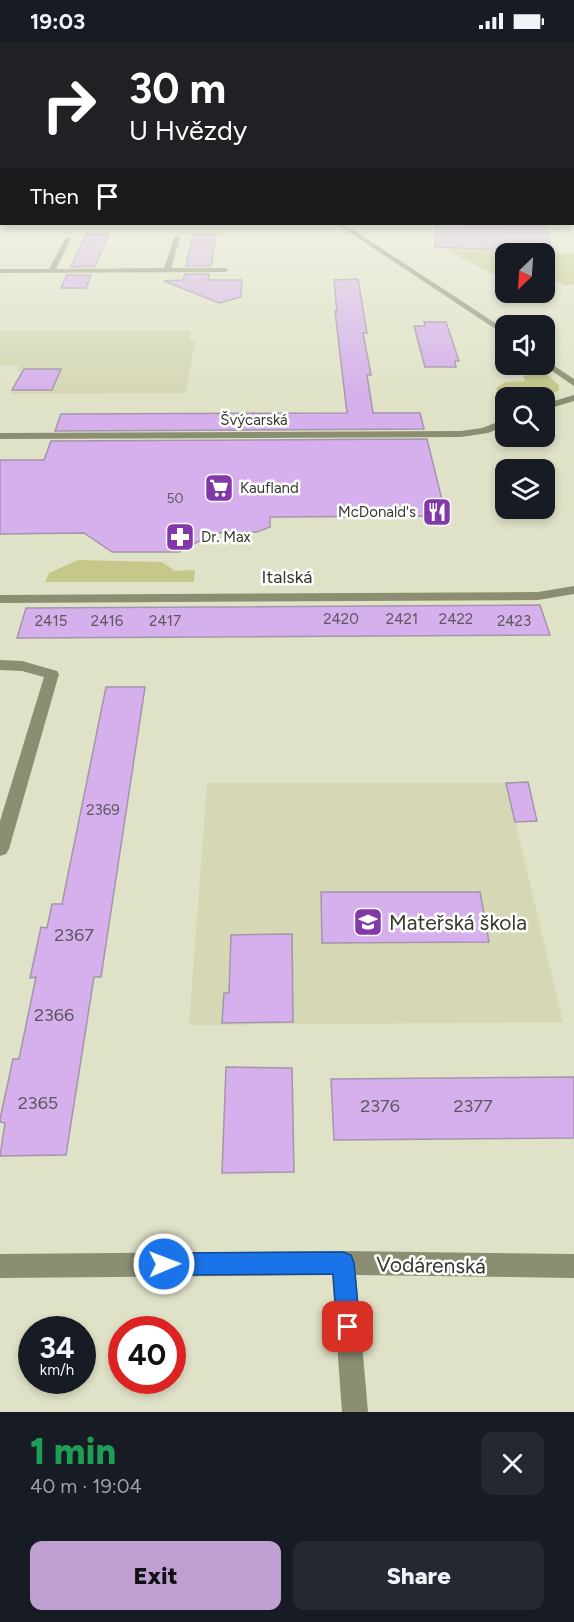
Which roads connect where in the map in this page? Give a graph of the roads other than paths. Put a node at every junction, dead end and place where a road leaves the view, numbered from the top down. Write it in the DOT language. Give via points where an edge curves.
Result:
graph roads {
  1 [pos="53,268"];
  2 [pos="406,268"];
  3 [pos="167,270"];
  4 [pos="225,270"];
  5 [pos="0,271"];
  6 [pos="51,271"];
  7 [pos="495,327"];
  8 [pos="555,370"];
  9 [pos="574,383"];
  10 [pos="574,398"];
  11 [pos="555,403"];
  12 [pos="495,426"];
  13 [pos="0,436"];
  14 [pos="574,590"];
  15 [pos="1,598"];
  16 [pos="0,664"];
  17 [pos="0,849"];
  18 [pos="343,1263"];
  19 [pos="0,1266"];
  20 [pos="574,1266"];
  21 [pos="355,1412"];
  1 -- 6 [label="street"];
  2 -- 7 [label="street"];
  3 -- 4 [label="street"];
  3 -- 6 [label="street"];
  5 -- 6 [label="street"];
  8 -- 9 [label="street"];
  10 -- 11 [label="street"];
  12 -- 13 [label="street, Švýcarská" via="461,434"];
  14 -- 15 [label="street, Italská" via="538,596"];
  16 -- 17 [label="street" via="52,674"];
  18 -- 19 [label="street, Vodárenská"];
  18 -- 20 [label="street, Vodárenská"];
  18 -- 21 [label="street"];
}
